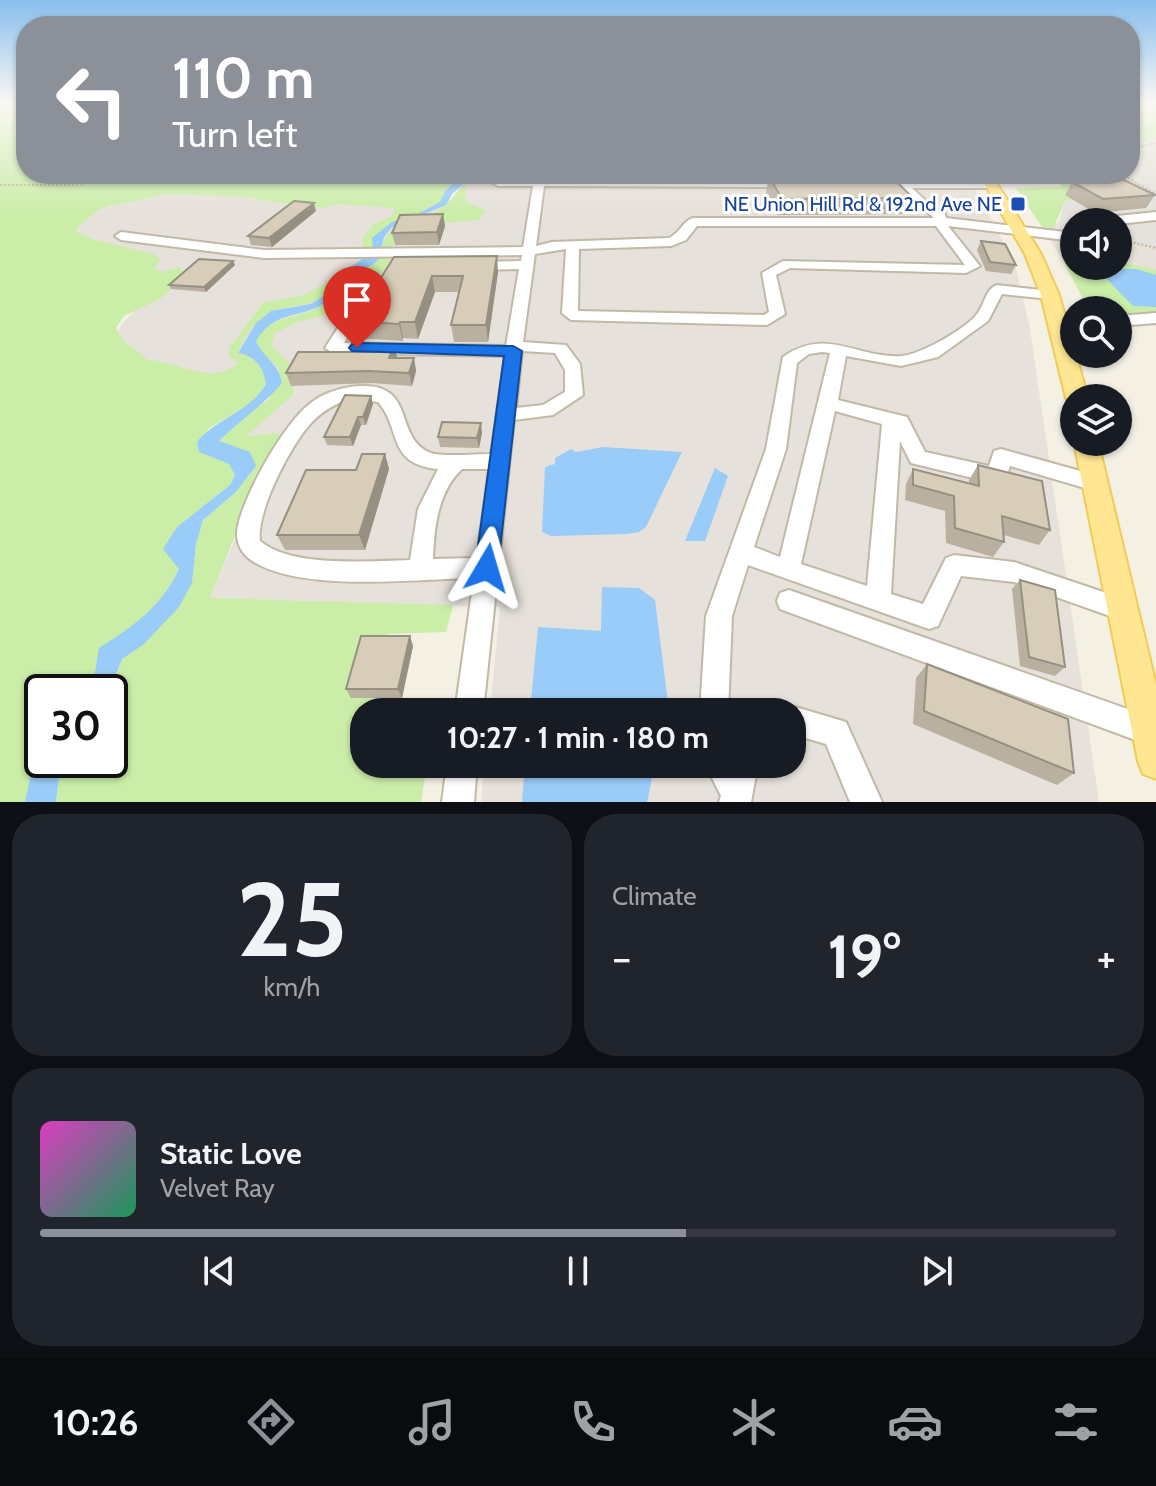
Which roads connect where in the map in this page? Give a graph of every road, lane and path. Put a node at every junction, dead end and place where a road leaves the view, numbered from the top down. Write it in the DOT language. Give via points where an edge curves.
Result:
graph roads {
  1 [pos="79,184"];
  2 [pos="536,184"];
  3 [pos="919,184"];
  4 [pos="991,184"];
  5 [pos="1138,184"];
  6 [pos="0,185"];
  7 [pos="888,185"];
  8 [pos="902,185"];
  9 [pos="1156,194"];
  10 [pos="1156,216"];
  11 [pos="1132,218"];
  12 [pos="939,222"];
  13 [pos="1019,230"];
  14 [pos="1060,235"];
  15 [pos="121,236"];
  16 [pos="1132,242"];
  17 [pos="573,245"];
  18 [pos="1156,248"];
  19 [pos="528,258"];
  20 [pos="371,292"];
  21 [pos="1050,295"];
  22 [pos="1156,318"];
  23 [pos="1132,320"];
  24 [pos="514,349"];
  25 [pos="839,350"];
  26 [pos="1073,384"];
  27 [pos="828,403"];
  28 [pos="505,415"];
  29 [pos="892,420"];
  30 [pos="1089,456"];
  31 [pos="459,460"];
  32 [pos="500,461"];
  33 [pos="1095,483"];
  34 [pos="740,552"];
  35 [pos="421,568"];
  36 [pos="487,568"];
  37 [pos="788,570"];
  38 [pos="789,601"];
  39 [pos="878,601"];
  40 [pos="1121,609"];
  41 [pos="929,618"];
  42 [pos="930,653"];
  43 [pos="471,698"];
  44 [pos="715,698"];
  45 [pos="806,724"];
  46 [pos="1149,731"];
  47 [pos="1156,761"];
  48 [pos="461,778"];
  49 [pos="727,778"];
  50 [pos="740,778"];
  51 [pos="736,798"];
  52 [pos="458,802"];
  53 [pos="866,802"];
  1 -- 6 [label="path"];
  2 -- 19 [label="street"];
  3 -- 8 [label="street"];
  4 -- 13 [label="main road"];
  5 -- 9 [label="path"];
  7 -- 8 [label="street"];
  8 -- 12 [label="street" via="940,215"];
  10 -- 11 [label="street"];
  12 -- 13 [label="street"];
  12 -- 17 [label="street" via="693,222 671,242"];
  12 -- 17 [label="street" via="973,266 788,264 769,273 777,314 767,320 576,317 570,313"];
  13 -- 14 [label="street"];
  13 -- 21 [label="main road"];
  15 -- 19 [label="street" via="264,254"];
  16 -- 18 [label="path"];
  17 -- 19 [label="street" via="552,246"];
  19 -- 24 [label="street"];
  20 -- 24 [label="street" via="333,348"];
  21 -- 25 [label="street" via="997,289 983,318 932,354 901,361"];
  21 -- 26 [label="main road"];
  22 -- 23 [label="street"];
  24 -- 28 [label="street"];
  24 -- 28 [label="street" via="560,348 575,373 574,395 547,411"];
  25 -- 27 [label="street"];
  25 -- 34 [label="street" via="804,350 789,361 776,449"];
  27 -- 29 [label="street"];
  27 -- 37 [label="street"];
  28 -- 32 [label="street"];
  29 -- 33 [label="street" via="900,422 918,458 998,476 1001,456"];
  29 -- 39 [label="street"];
  30 -- 33 [label="main road"];
  31 -- 32 [label="street"];
  31 -- 35 [label="street" via="444,472 434,491"];
  31 -- 35 [label="street" via="428,461 407,446 386,397 338,395 295,429 252,516 250,544 286,565"];
  32 -- 36 [label="street"];
  33 -- 40 [label="main road"];
  34 -- 37 [label="street"];
  34 -- 44 [label="street" via="719,616"];
  35 -- 36 [label="street"];
  36 -- 43 [label="street"];
  37 -- 39 [label="street"];
  38 -- 42 [label="street"];
  39 -- 41 [label="street"];
  40 -- 41 [label="street" via="1014,572 954,565"];
  40 -- 46 [label="main road"];
  41 -- 42 [label="street"];
  42 -- 46 [label="street"];
  45 -- 53 [label="street" via="836,732"];
  46 -- 47 [label="main road"];
  48 -- 52 [label="street"];
  49 -- 51 [label="street"];
  50 -- 51 [label="street"];
}
